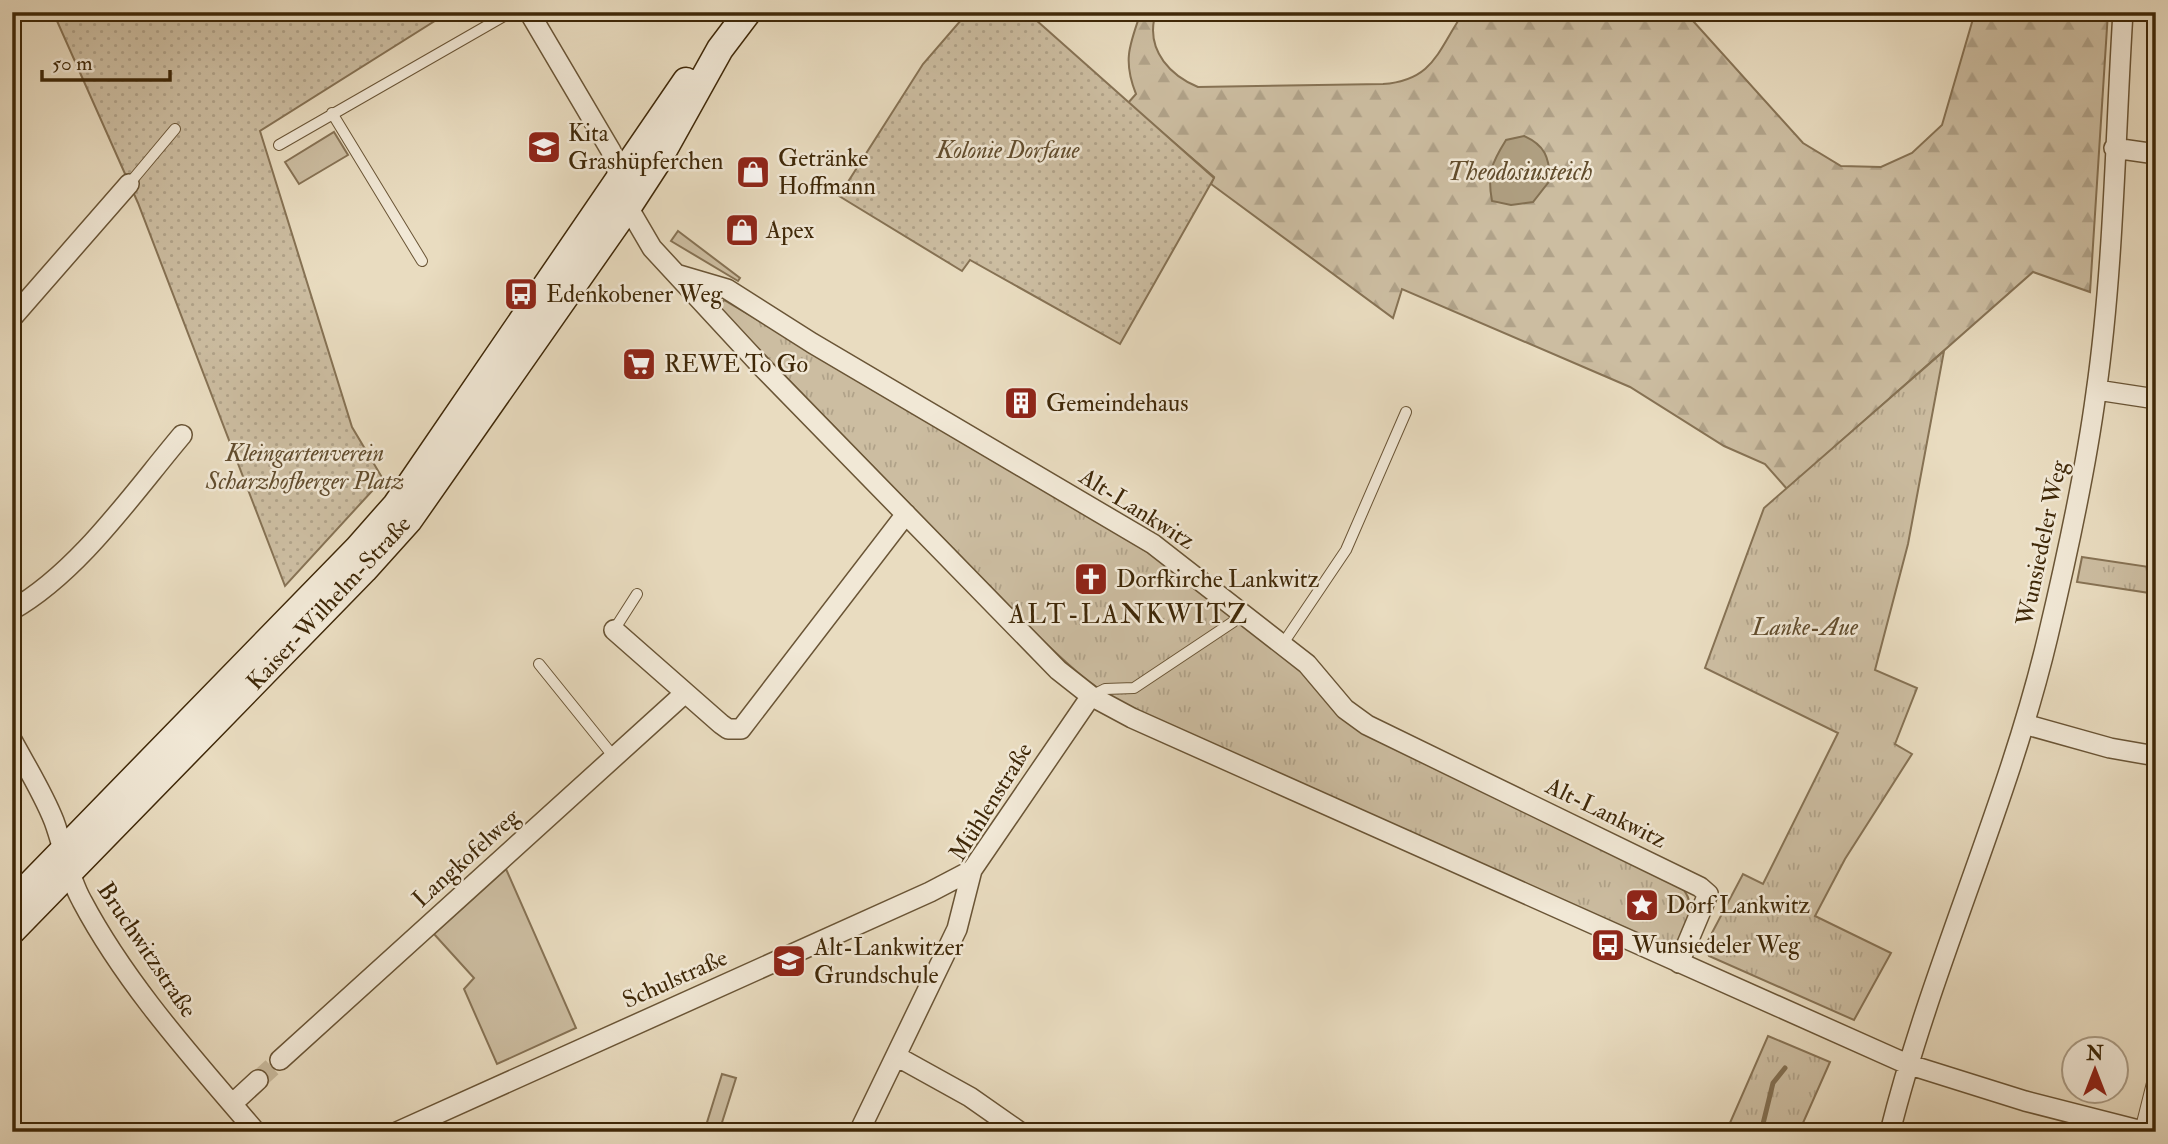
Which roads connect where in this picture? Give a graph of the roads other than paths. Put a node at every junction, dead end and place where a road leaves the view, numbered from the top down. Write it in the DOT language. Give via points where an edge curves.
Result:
graph roads {
  1 [pos="511,12"];
  2 [pos="529,12"];
  3 [pos="748,12"];
  4 [pos="2123,12"];
  5 [pos="720,48"];
  6 [pos="332,113"];
  7 [pos="175,129"];
  8 [pos="279,145"];
  9 [pos="2114,148"];
  10 [pos="2156,154"];
  11 [pos="619,177"];
  12 [pos="129,184"];
  13 [pos="628,207"];
  14 [pos="422,261"];
  15 [pos="676,274"];
  16 [pos="12,318"];
  17 [pos="2096,390"];
  18 [pos="2156,399"];
  19 [pos="1406,412"];
  20 [pos="182,435"];
  21 [pos="906,514"];
  22 [pos="637,594"];
  23 [pos="12,611"];
  24 [pos="1240,611"];
  25 [pos="614,630"];
  26 [pos="1282,645"];
  27 [pos="539,664"];
  28 [pos="685,693"];
  29 [pos="1091,696"];
  30 [pos="2024,724"];
  31 [pos="12,740"];
  32 [pos="2156,756"];
  33 [pos="614,757"];
  34 [pos="66,862"];
  35 [pos="972,870"];
  36 [pos="12,903"];
  37 [pos="12,931"];
  38 [pos="1679,963"];
  39 [pos="896,1056"];
  40 [pos="280,1060"];
  41 [pos="1907,1063"];
  42 [pos="2156,1067"];
  43 [pos="258,1080"];
  44 [pos="232,1104"];
  45 [pos="2143,1131"];
  46 [pos="256,1132"];
  47 [pos="397,1132"];
  48 [pos="859,1132"];
  49 [pos="1020,1132"];
  50 [pos="1889,1132"];
  1 -- 6 [label="lane"];
  2 -- 11 [label="street" via="611,151"];
  3 -- 5 [label="main road, Kaiser-Wilhelm-Straße"];
  4 -- 9 [label="street, Wunsiedeler Weg"];
  5 -- 11 [label="main road, Kaiser-Wilhelm-Straße" via="691,75"];
  5 -- 13 [label="main road, Kaiser-Wilhelm-Straße"];
  6 -- 8 [label="lane"];
  6 -- 14 [label="lane"];
  7 -- 12 [label="lane"];
  9 -- 10 [label="street"];
  9 -- 17 [label="street, Wunsiedeler Weg" via="2109,265"];
  11 -- 13 [label="street"];
  11 -- 34 [label="main road, Kaiser-Wilhelm-Straße" via="383,521"];
  12 -- 16 [label="street"];
  13 -- 15 [label="street" via="646,239"];
  13 -- 34 [label="main road, Kaiser-Wilhelm-Straße" via="399,532"];
  15 -- 21 [label="street"];
  15 -- 24 [label="street, Alt-Lankwitz" via="727,289 1153,544"];
  17 -- 18 [label="street"];
  17 -- 30 [label="street, Wunsiedeler Weg" via="2065,567"];
  19 -- 26 [label="lane" via="1346,550"];
  20 -- 23 [label="street" via="71,563"];
  21 -- 28 [label="street" via="747,726 728,729"];
  21 -- 29 [label="street" via="1058,670"];
  22 -- 25 [label="lane"];
  24 -- 26 [label="street, Alt-Lankwitz"];
  24 -- 29 [label="lane" via="1233,622 1134,688 1105,689"];
  25 -- 28 [label="street"];
  26 -- 38 [label="street, Alt-Lankwitz" via="1367,725 1708,894"];
  27 -- 33 [label="lane"];
  28 -- 33 [label="street, Langkofelweg"];
  29 -- 35 [label="street, Mühlenstraße"];
  29 -- 38 [label="street" via="1143,724"];
  30 -- 32 [label="street"];
  30 -- 41 [label="street, Wunsiedeler Weg"];
  31 -- 34 [label="street, Bruchwitzstraße" via="53,820"];
  33 -- 40 [label="street, Langkofelweg"];
  34 -- 36 [label="main road, Kaiser-Wilhelm-Straße"];
  34 -- 37 [label="main road, Kaiser-Wilhelm-Straße"];
  34 -- 44 [label="street, Bruchwitzstraße" via="82,902 121,964"];
  35 -- 39 [label="street, Mühlenstraße" via="957,929"];
  35 -- 47 [label="street, Schulstraße"];
  38 -- 41 [label="street"];
  39 -- 48 [label="street, Mühlenstraße"];
  39 -- 49 [label="street" via="970,1097"];
  41 -- 45 [label="street" via="2025,1101"];
  41 -- 50 [label="street, Wunsiedeler Weg"];
  42 -- 45 [label="lane"];
  43 -- 44 [label="street"];
  44 -- 46 [label="street, Bruchwitzstraße"];
}
